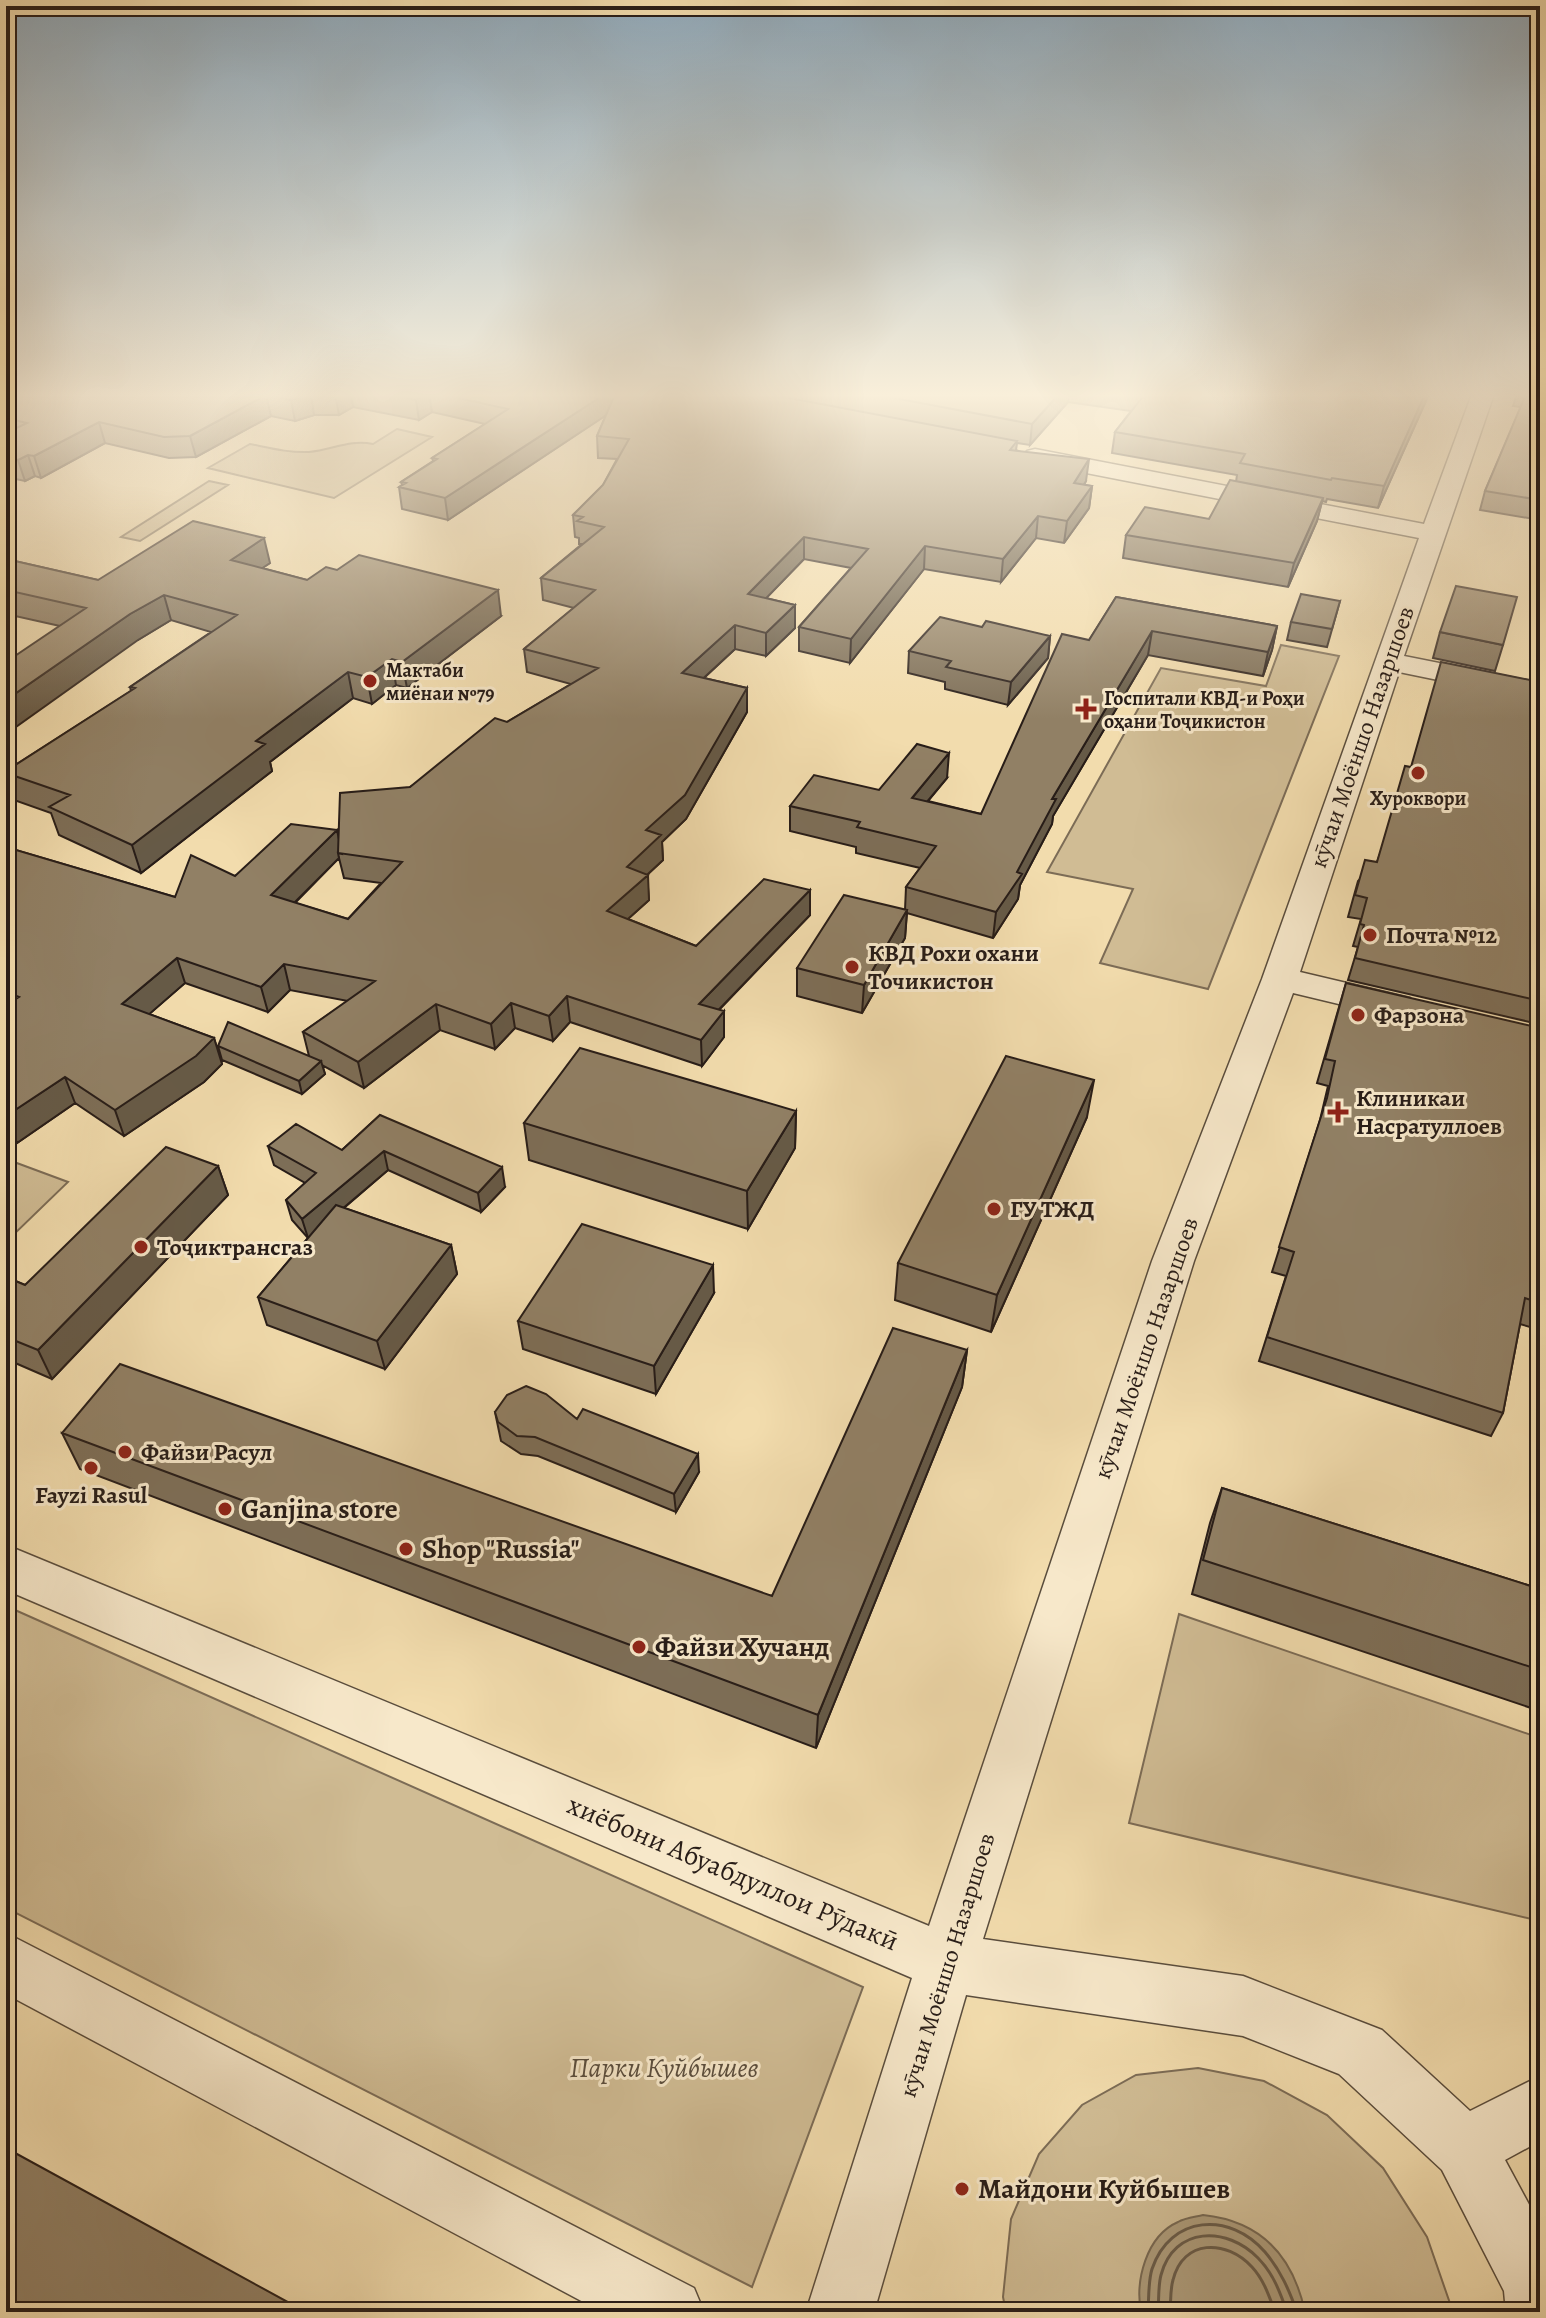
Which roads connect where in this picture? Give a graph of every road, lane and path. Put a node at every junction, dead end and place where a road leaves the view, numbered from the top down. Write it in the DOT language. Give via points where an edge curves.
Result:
graph roads {
  1 [pos="1274,502"];
  2 [pos="1444,502"];
  3 [pos="1433,533"];
  4 [pos="1388,661"];
  5 [pos="1540,692"];
  6 [pos="1280,979"];
  7 [pos="1432,1014"];
  8 [pos="6,1567"];
  9 [pos="6,1962"];
  10 [pos="946,1963"];
  11 [pos="1540,2107"];
  12 [pos="1464,2148"];
  13 [pos="670,2312"];
  14 [pos="840,2312"];
  15 [pos="1540,2312"];
  1 -- 3 [label="street"];
  2 -- 3 [label="street, кӯчаи Моёншо Назаршоев"];
  3 -- 4 [label="street, кӯчаи Моёншо Назаршоев"];
  4 -- 5 [label="street"];
  4 -- 6 [label="street, кӯчаи Моёншо Назаршоев"];
  6 -- 7 [label="street"];
  6 -- 10 [label="street, кӯчаи Моёншо Назаршоев" via="1173,1261"];
  8 -- 10 [label="street, хиёбони Абуабдуллои Рӯдакӣ"];
  9 -- 13 [label="street"];
  10 -- 12 [label="street, хиёбони Абуабдуллои Рӯдакӣ" via="1243,2006 1360,2052"];
  10 -- 14 [label="street, кӯчаи Моёншо Назаршоев"];
  11 -- 12 [label="street"];
  12 -- 15 [label="street, хиёбони Абуабдуллои Рӯдакӣ" via="1536,2285"];
}
